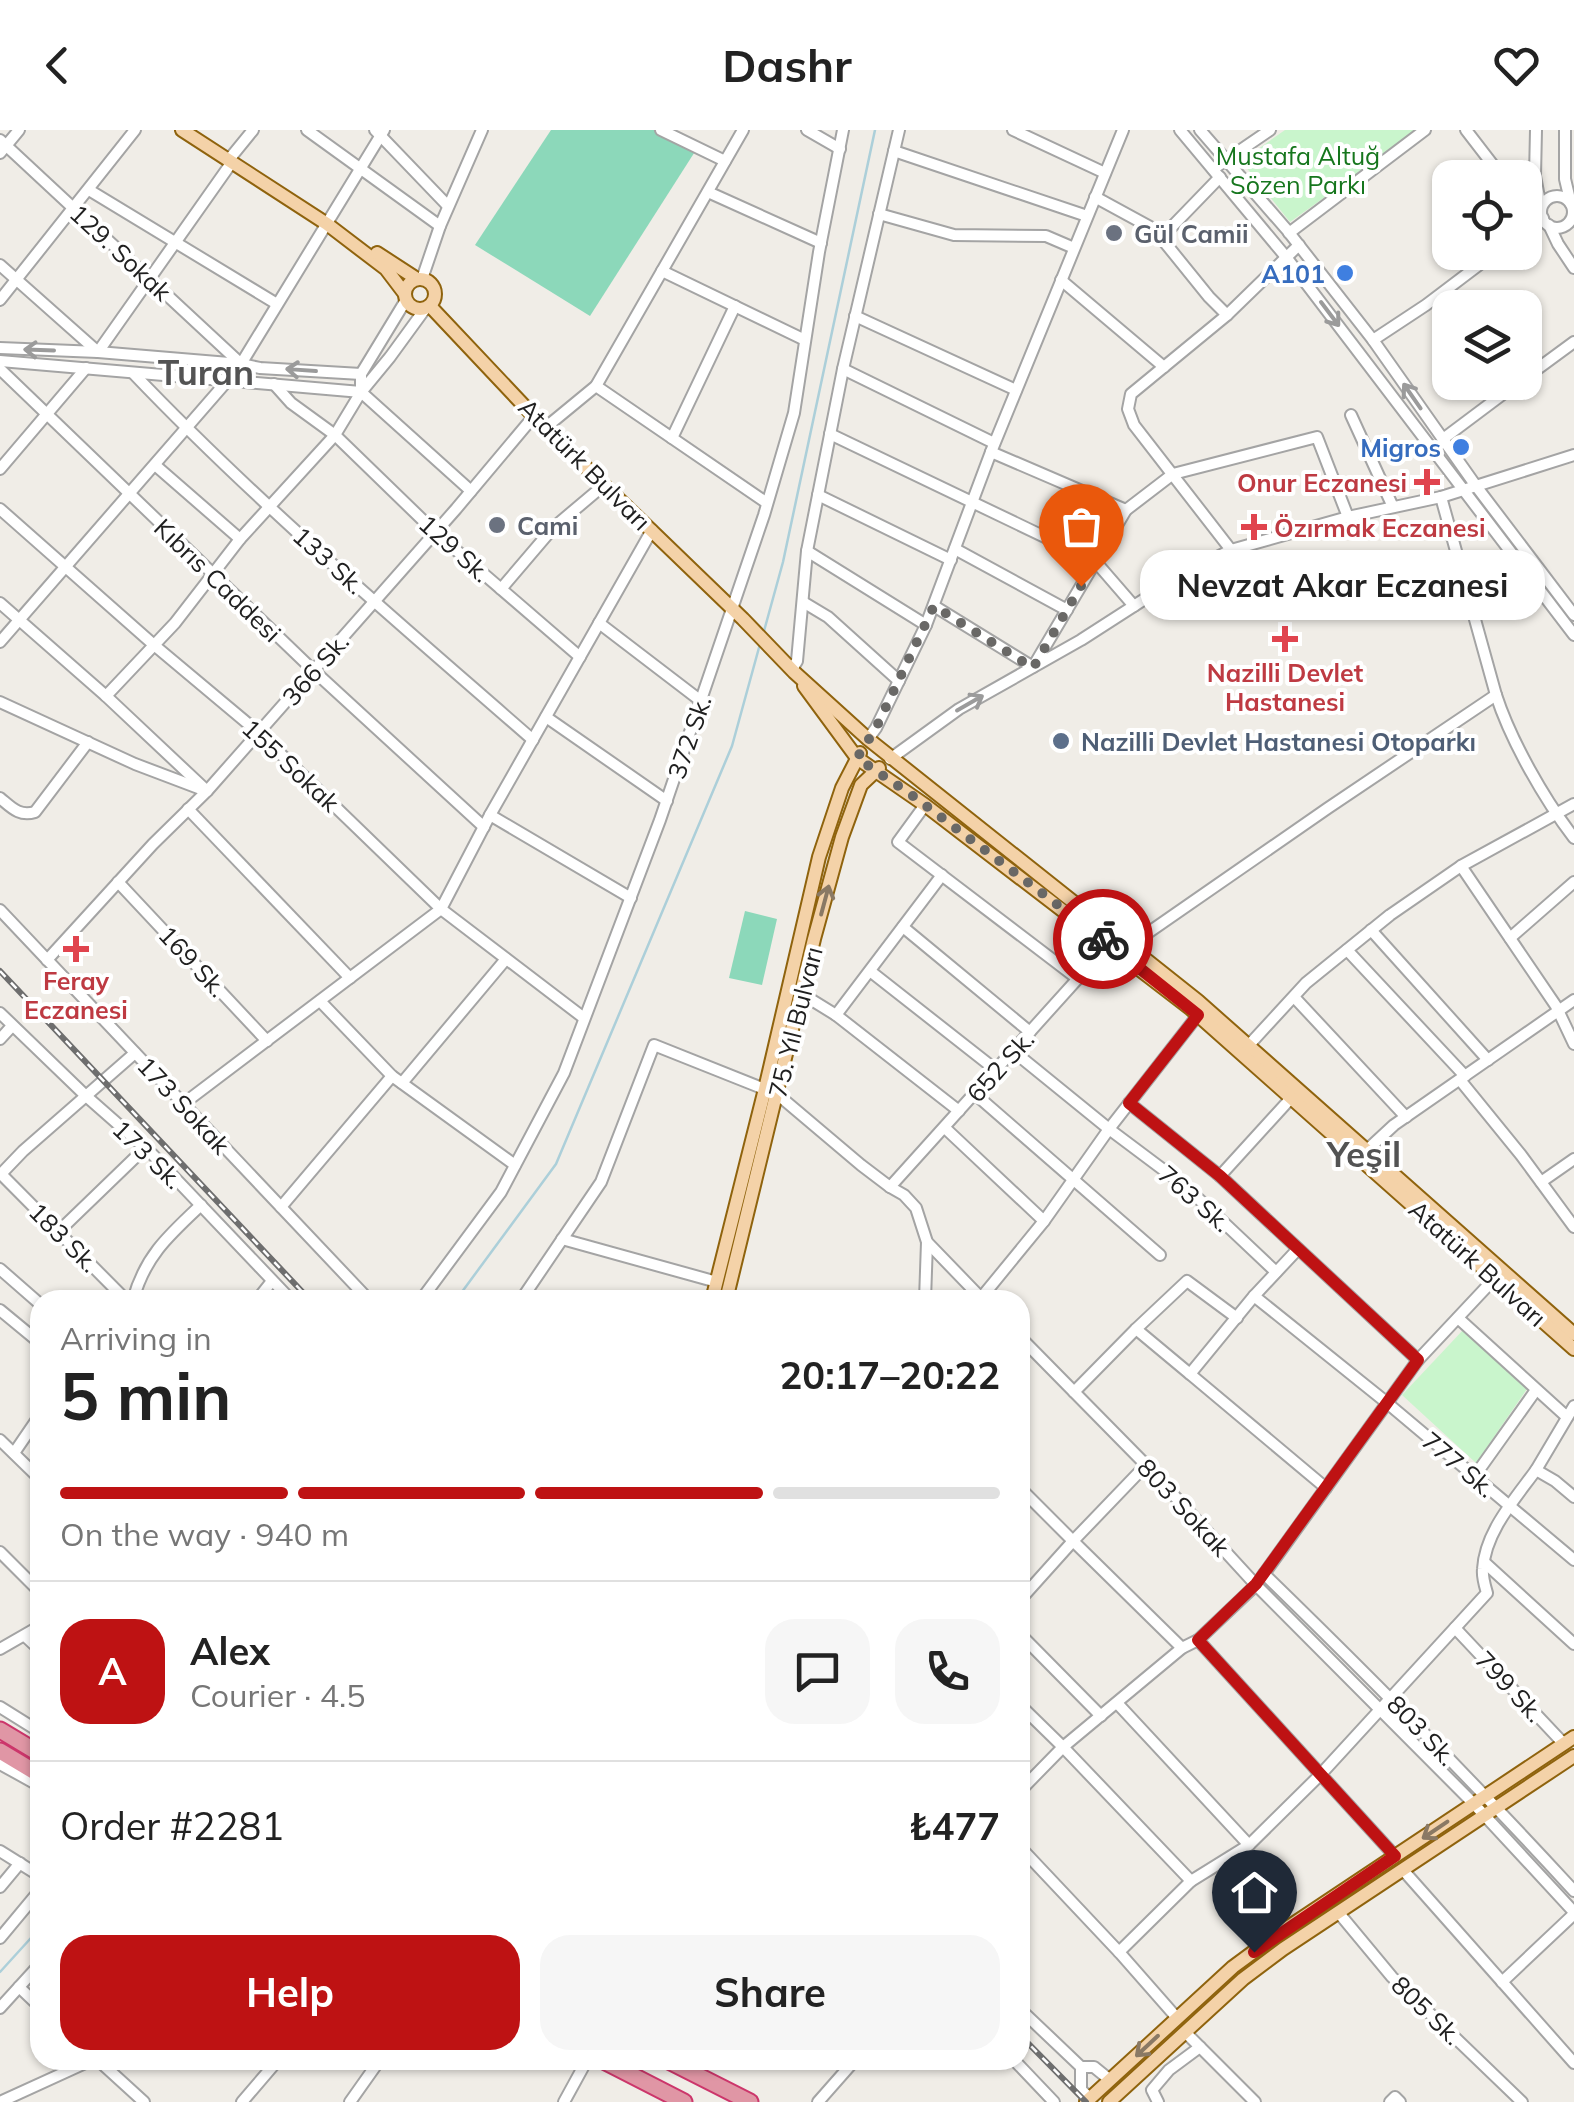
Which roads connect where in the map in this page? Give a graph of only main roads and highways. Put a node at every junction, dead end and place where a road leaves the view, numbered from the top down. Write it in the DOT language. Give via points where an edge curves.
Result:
graph roads {
  1 [pos="182,130"];
  2 [pos="190,130"];
  3 [pos="232,160"];
  4 [pos="328,222"];
  5 [pos="420,279"];
  6 [pos="405,297"];
  7 [pos="428,308"];
  8 [pos="791,669"];
  9 [pos="868,740"];
  10 [pos="857,758"];
  11 [pos="890,758"];
  12 [pos="874,772"];
  13 [pos="771,1091"];
  14 [pos="714,1290"];
  15 [pos="728,1290"];
  16 [pos="1574,1334"];
  17 [pos="1574,1349"];
  18 [pos="0,1730"];
  19 [pos="1569,1740"];
  20 [pos="30,1748"];
  21 [pos="0,1751"];
  22 [pos="1574,1756"];
  23 [pos="30,1768"];
  24 [pos="622,2070"];
  25 [pos="687,2070"];
  26 [pos="1088,2100"];
  27 [pos="684,2102"];
  28 [pos="750,2102"];
  29 [pos="1109,2102"];
  1 -- 3 [label="main road"];
  2 -- 3 [label="main road"];
  3 -- 4 [label="main road"];
  4 -- 5 [label="main road"];
  4 -- 6 [label="main road" via="386,269"];
  5 -- 6 [label="main road" via="408,284"];
  5 -- 7 [label="main road" via="435,289"];
  6 -- 7 [label="main road" via="413,308"];
  7 -- 8 [label="main road, Atatürk Bulvarı"];
  8 -- 9 [label="main road, Atatürk Bulvarı"];
  8 -- 10 [label="main road, Atatürk Bulvarı"];
  9 -- 10 [label="main road, 75. Yıl Bulvarı"];
  9 -- 11 [label="main road, Atatürk Bulvarı"];
  10 -- 12 [label="main road, Atatürk Bulvarı"];
  10 -- 13 [label="main road, 75. Yıl Bulvarı" via="819,857"];
  11 -- 12 [label="main road, 75. Yıl Bulvarı"];
  11 -- 16 [label="main road, Atatürk Bulvarı" via="1249,1046"];
  13 -- 12 [label="main road, 75. Yıl Bulvarı, one-way" via="842,837"];
  12 -- 17 [label="main road, Atatürk Bulvarı" via="1198,1015"];
  13 -- 14 [label="main road, 75. Yıl Bulvarı"];
  13 -- 15 [label="main road, 75. Yıl Bulvarı"];
  18 -- 20 [label="highway"];
  19 -- 26 [label="main road, one-way" via="1261,1946"];
  21 -- 23 [label="highway"];
  22 -- 29 [label="main road" via="1243,1979"];
  24 -- 27 [label="highway"];
  25 -- 28 [label="highway"];
}
